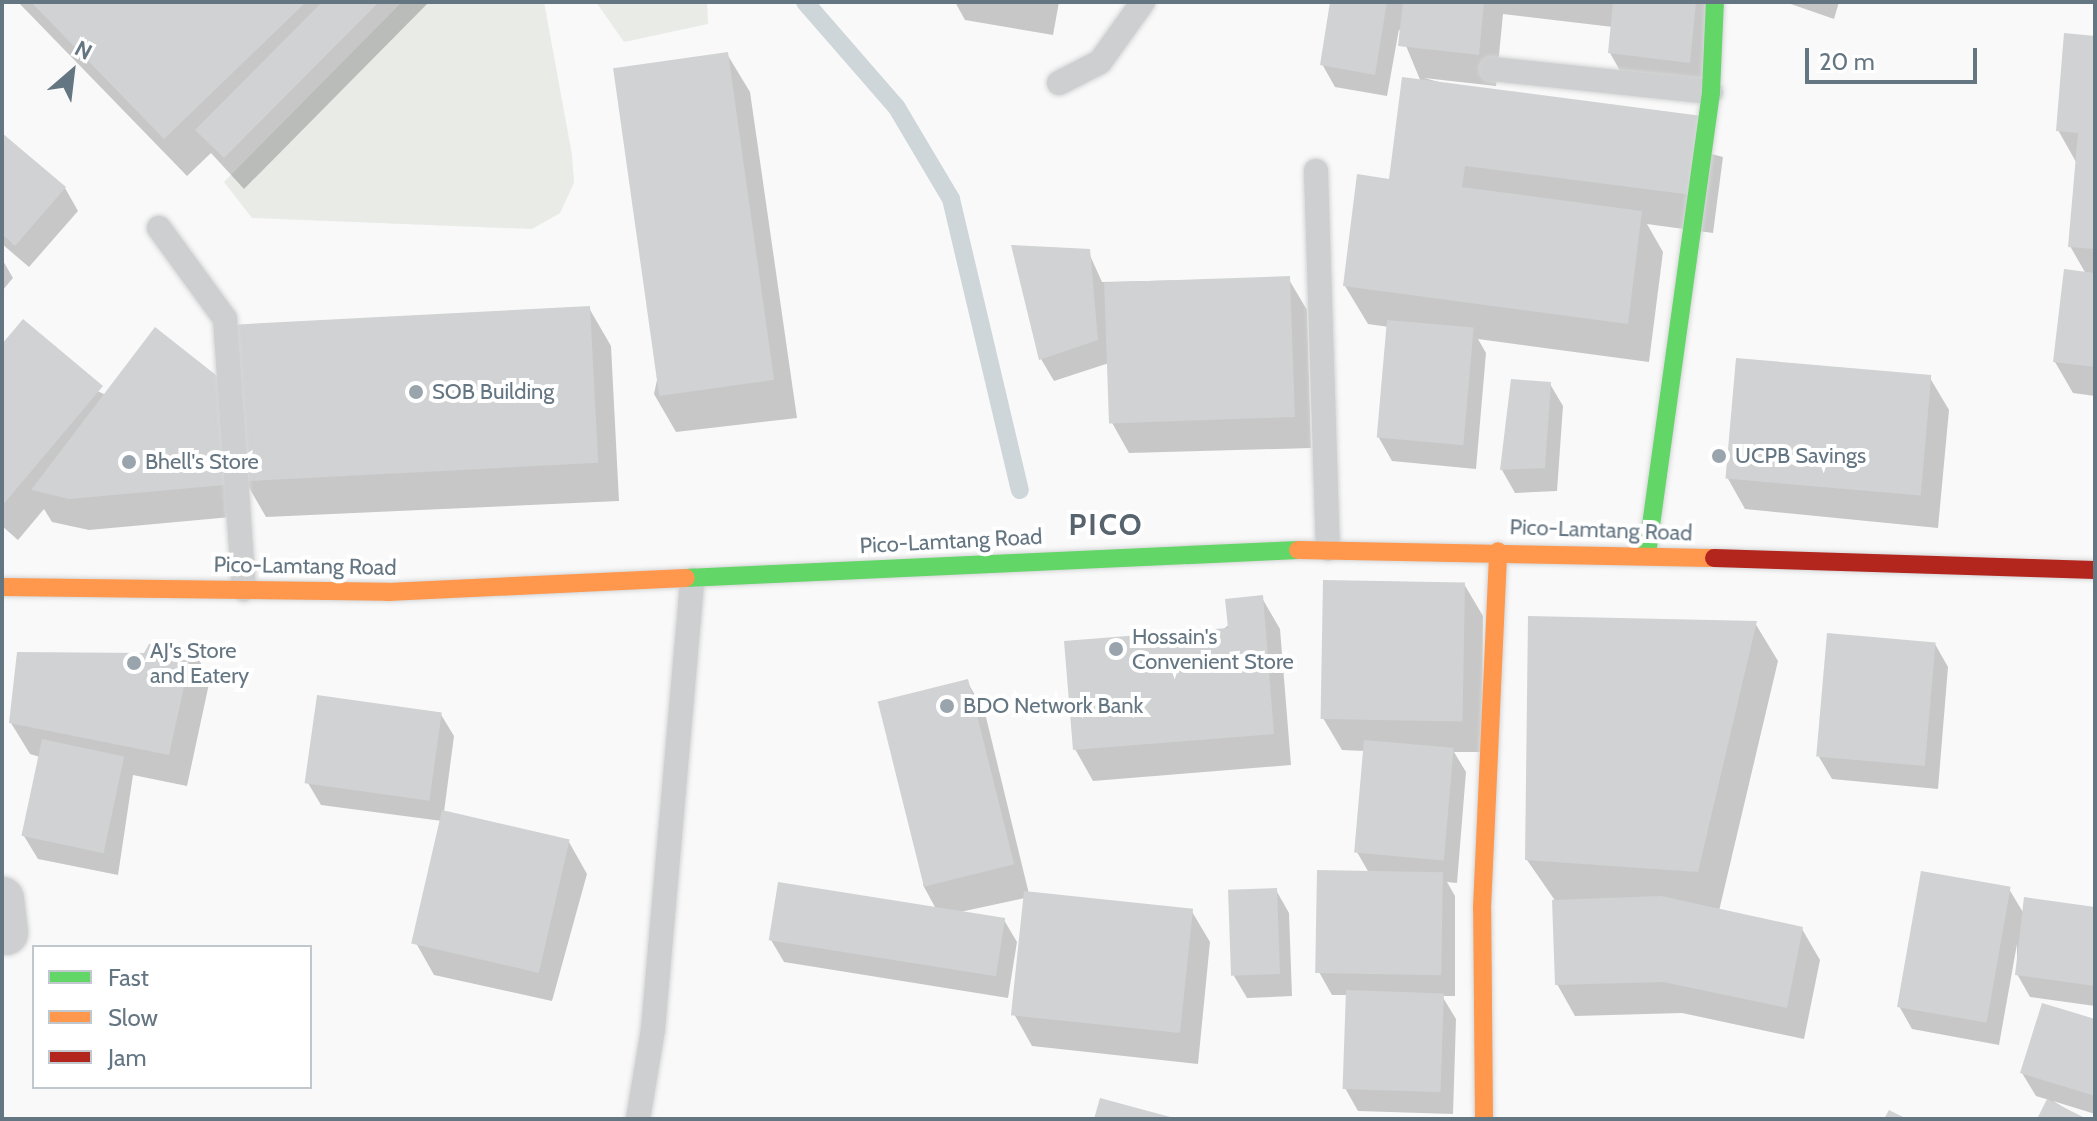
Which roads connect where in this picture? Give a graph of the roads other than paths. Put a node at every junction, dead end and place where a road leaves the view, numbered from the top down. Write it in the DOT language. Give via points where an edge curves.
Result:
graph roads {
  1 [pos="1143,2"];
  2 [pos="1715,2"];
  3 [pos="1492,69"];
  4 [pos="1059,83"];
  5 [pos="1711,92"];
  6 [pos="1316,171"];
  7 [pos="159,228"];
  8 [pos="1328,549"];
  9 [pos="1498,551"];
  10 [pos="1647,554"];
  11 [pos="2095,570"];
  12 [pos="692,580"];
  13 [pos="2,587"];
  14 [pos="244,589"];
  15 [pos="638,1119"];
  16 [pos="1484,1119"];
  1 -- 4 [label="lane" via="1100,62"];
  2 -- 5 [label="main road"];
  3 -- 5 [label="lane"];
  5 -- 10 [label="main road" via="1656,450"];
  6 -- 8 [label="lane"];
  7 -- 14 [label="lane" via="225,319"];
  8 -- 9 [label="main road, Pico-Lamtang Road"];
  8 -- 12 [label="main road, Pico-Lamtang Road"];
  9 -- 10 [label="main road, Pico-Lamtang Road"];
  9 -- 16 [label="main road" via="1482,908"];
  10 -- 11 [label="main road, Pico-Lamtang Road"];
  12 -- 14 [label="main road, Pico-Lamtang Road"];
  12 -- 15 [label="lane" via="653,1029"];
  13 -- 14 [label="main road, Pico-Lamtang Road"];
}
